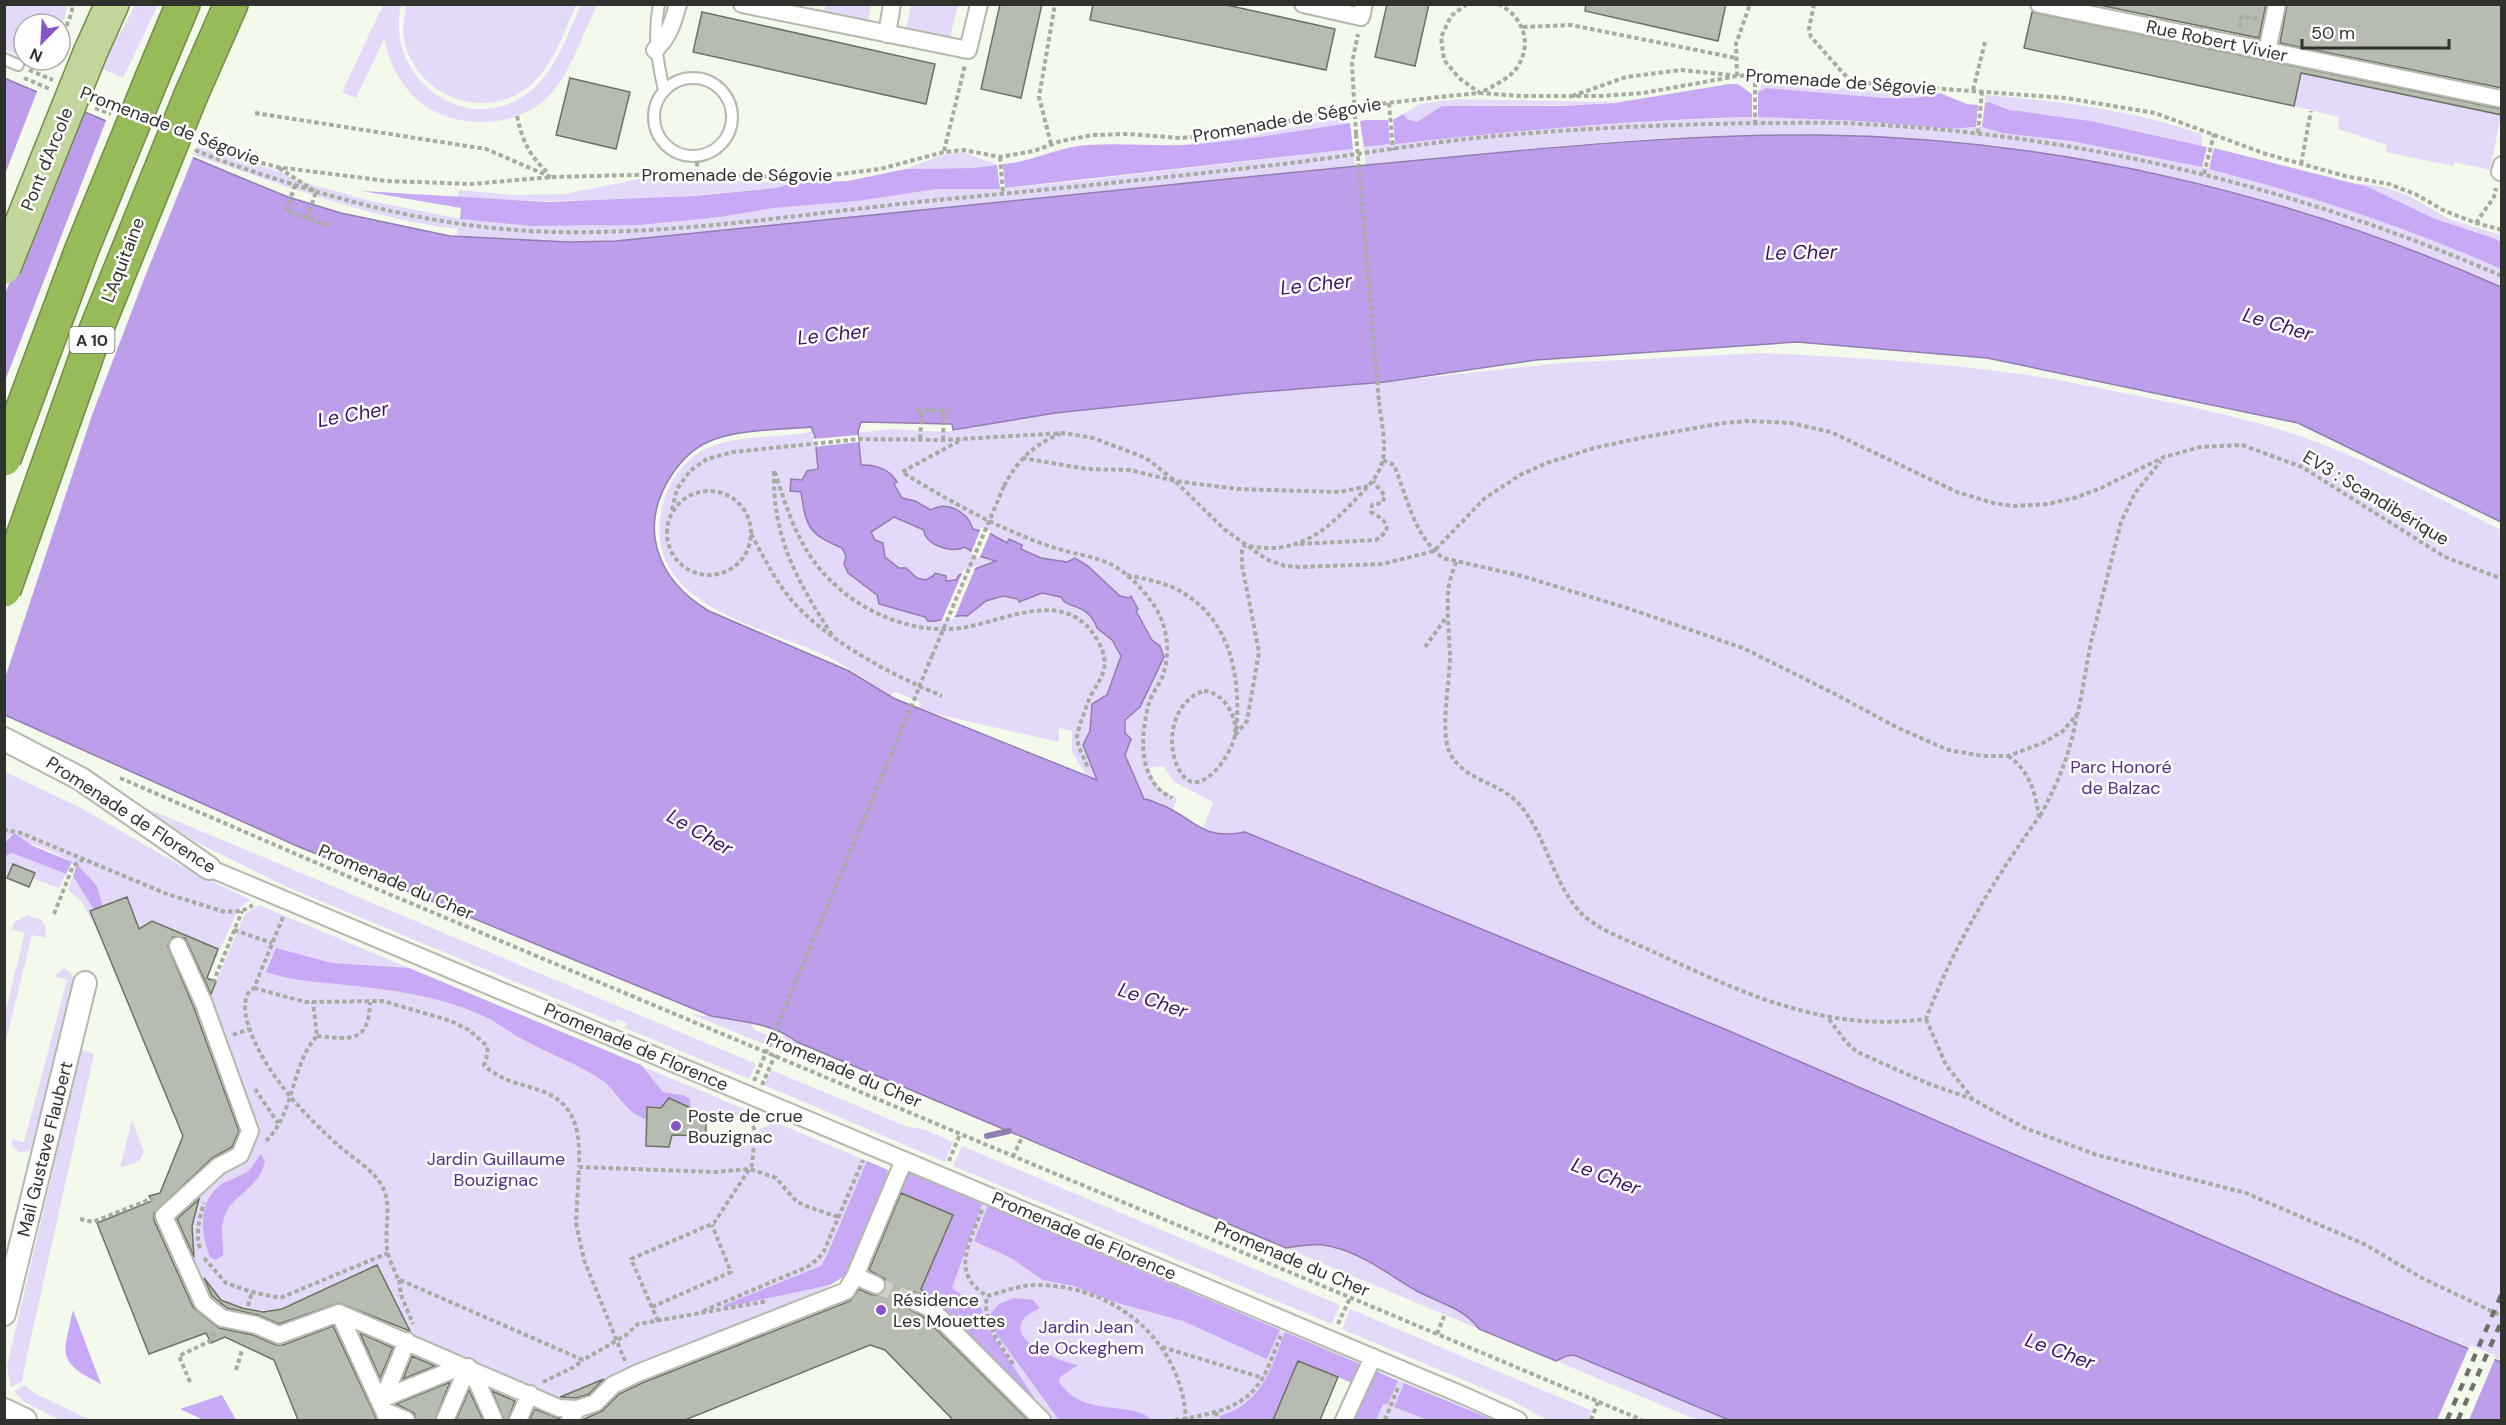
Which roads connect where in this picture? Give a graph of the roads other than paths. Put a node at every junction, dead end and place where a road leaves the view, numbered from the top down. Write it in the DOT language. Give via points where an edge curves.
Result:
graph roads {
  1 [pos="90,4"];
  2 [pos="112,4"];
  3 [pos="183,4"];
  4 [pos="231,4"];
  5 [pos="659,4"];
  6 [pos="678,4"];
  7 [pos="742,4"];
  8 [pos="892,4"];
  9 [pos="978,4"];
  10 [pos="1303,4"];
  11 [pos="2039,4"];
  12 [pos="2277,4"];
  13 [pos="2061,7"];
  14 [pos="1363,11"];
  15 [pos="887,34"];
  16 [pos="76,47"];
  17 [pos="655,50"];
  18 [pos="2267,51"];
  19 [pos="664,90"];
  20 [pos="2502,99"];
  21 [pos="4,231"];
  22 [pos="4,267"];
  23 [pos="4,459"];
  24 [pos="4,590"];
  25 [pos="4,738"];
  26 [pos="209,868"];
  27 [pos="178,946"];
  28 [pos="85,983"];
  29 [pos="904,1160"];
  30 [pos="855,1276"];
  31 [pos="876,1285"];
  32 [pos="916,1302"];
  33 [pos="339,1313"];
  34 [pos="4,1314"];
  35 [pos="406,1341"];
  36 [pos="1373,1357"];
  37 [pos="468,1367"];
  38 [pos="530,1394"];
  39 [pos="384,1407"];
  40 [pos="4,1410"];
  41 [pos="574,1415"];
  42 [pos="25,1420"];
  43 [pos="406,1420"];
  44 [pos="445,1420"];
  45 [pos="494,1420"];
  46 [pos="518,1420"];
  47 [pos="1042,1420"];
  48 [pos="1344,1420"];
  49 [pos="1518,1420"];
  1 -- 16 [label="main road"];
  2 -- 16 [label="main road"];
  3 -- 23 [label="highway, A 10, bridge" via="75,269"];
  4 -- 24 [label="highway, L'Aquitaine / A 10, bridge" via="94,335"];
  5 -- 17 [label="lane"];
  6 -- 17 [label="street" via="671,29"];
  7 -- 15 [label="street"];
  8 -- 15 [label="street"];
  9 -- 15 [label="street" via="968,50"];
  10 -- 14 [label="street"];
  11 -- 13 [label="street, Rue Robert Vivier"];
  12 -- 18 [label="street"];
  13 -- 18 [label="street, Rue Robert Vivier"];
  16 -- 21 [label="main road, Pont d'Arcole"];
  16 -- 22 [label="main road, Pont d'Arcole, bridge"];
  17 -- 19 [label="lane"];
  18 -- 20 [label="street, Rue Robert Vivier"];
  19 -- 19 [label="lane" via="672,83 694,78 706,80 724,93 731,126 719,146 698,155 682,154 658,135 654,112"];
  25 -- 26 [label="street, Promenade de Florence" via="81,779"];
  26 -- 29 [label="street, Promenade de Florence" via="755,1089"];
  27 -- 33 [label="street" via="204,1004 250,1131 240,1155 219,1166 164,1216 203,1304 222,1318 256,1325 279,1335"];
  28 -- 34 [label="street, Mail Gustave Flaubert"];
  29 -- 30 [label="street"];
  29 -- 36 [label="street, Promenade de Florence"];
  30 -- 31 [label="street"];
  30 -- 41 [label="street" via="846,1291 613,1385 596,1403"];
  32 -- 47 [label="street" via="930,1308"];
  33 -- 35 [label="street"];
  33 -- 39 [label="street"];
  35 -- 37 [label="street"];
  35 -- 39 [label="street"];
  36 -- 48 [label="street"];
  36 -- 49 [label="street, Promenade de Florence"];
  37 -- 38 [label="street"];
  37 -- 39 [label="street" via="450,1371"];
  37 -- 44 [label="street"];
  37 -- 45 [label="street"];
  38 -- 41 [label="street"];
  38 -- 46 [label="street"];
  39 -- 43 [label="street"];
  40 -- 42 [label="street"];
}
